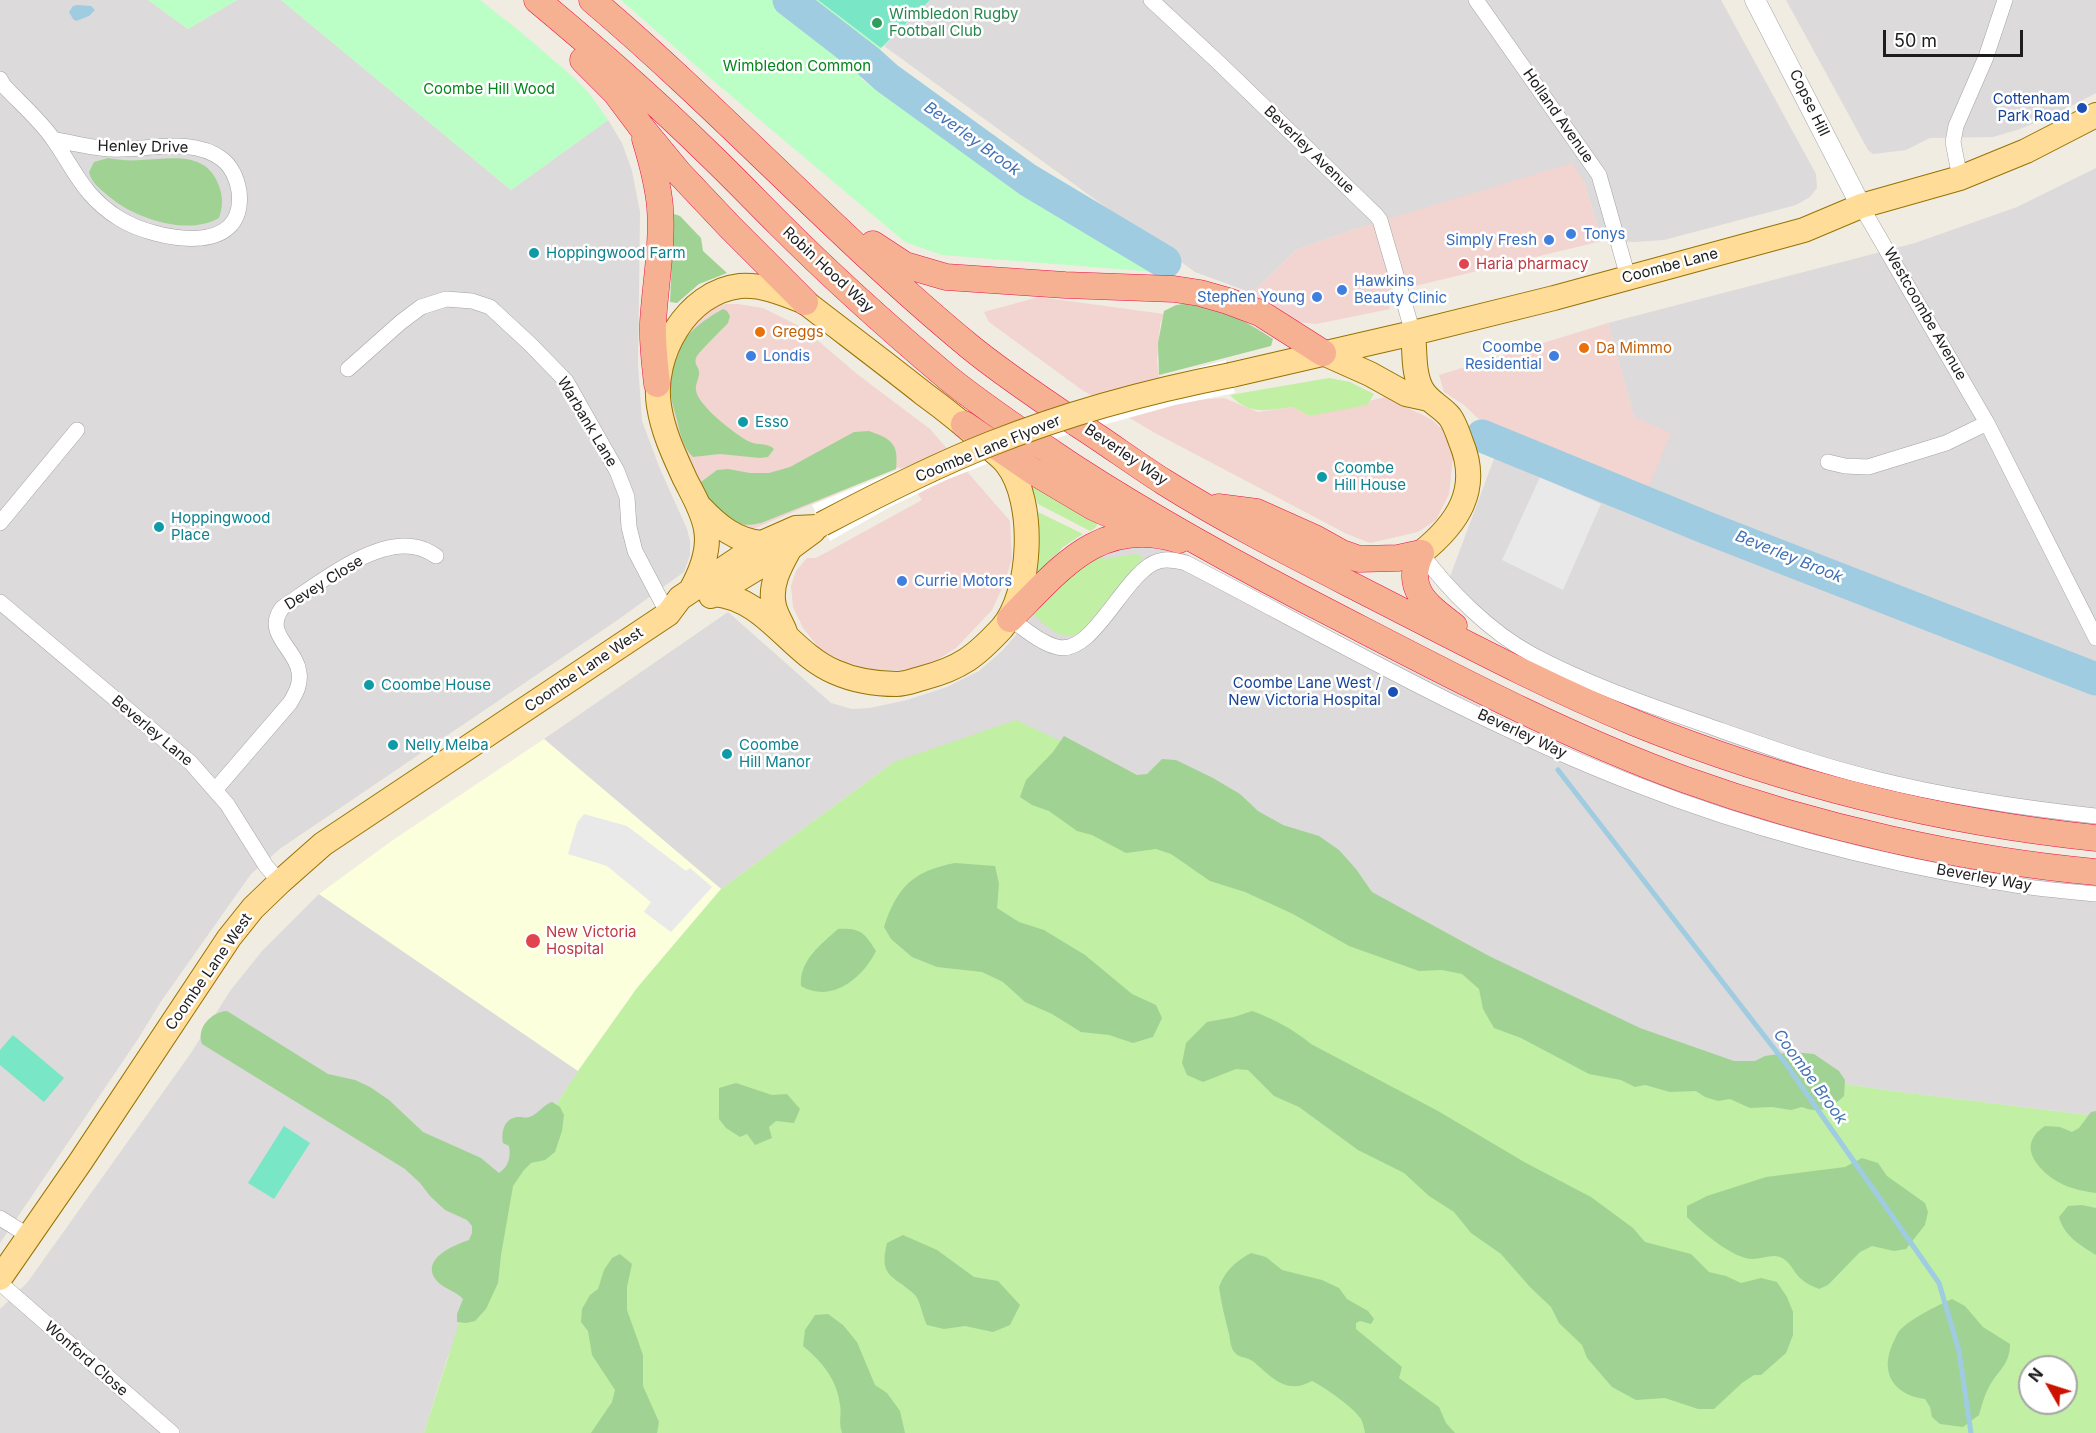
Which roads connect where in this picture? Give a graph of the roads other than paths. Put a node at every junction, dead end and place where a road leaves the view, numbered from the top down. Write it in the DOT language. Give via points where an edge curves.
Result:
graph roads {
  1 [pos="522,0"];
  2 [pos="537,0"];
  3 [pos="592,0"];
  4 [pos="1151,0"];
  5 [pos="1476,0"];
  6 [pos="1755,0"];
  7 [pos="2005,0"];
  8 [pos="0,79"];
  9 [pos="2096,115"];
  10 [pos="642,128"];
  11 [pos="53,139"];
  12 [pos="1960,178"];
  13 [pos="791,183"];
  14 [pos="1861,206"];
  15 [pos="1628,277"];
  16 [pos="806,302"];
  17 [pos="1413,333"];
  18 [pos="1323,353"];
  19 [pos="348,369"];
  20 [pos="1231,375"];
  21 [pos="657,384"];
  22 [pos="1429,399"];
  23 [pos="1987,423"];
  24 [pos="964,424"];
  25 [pos="77,430"];
  26 [pos="1828,462"];
  27 [pos="1203,504"];
  28 [pos="699,506"];
  29 [pos="1145,521"];
  30 [pos="0,523"];
  31 [pos="820,525"];
  32 [pos="762,543"];
  33 [pos="790,548"];
  34 [pos="1421,554"];
  35 [pos="436,556"];
  36 [pos="703,592"];
  37 [pos="0,602"];
  38 [pos="668,614"];
  39 [pos="1010,619"];
  40 [pos="786,635"];
  41 [pos="2096,638"];
  42 [pos="1516,669"];
  43 [pos="214,790"];
  44 [pos="2096,816"];
  45 [pos="2096,838"];
  46 [pos="2096,872"];
  47 [pos="280,882"];
  48 [pos="2096,894"];
  49 [pos="0,1218"];
  50 [pos="29,1236"];
  51 [pos="0,1278"];
  52 [pos="0,1283"];
  53 [pos="172,1433"];
  1 -- 10 [label="highway" via="615,92"];
  2 -- 29 [label="highway, Robin Hood Way" via="652,100 840,283 947,376"];
  3 -- 13 [label="highway"];
  4 -- 17 [label="street, Beverley Avenue" via="1380,220"];
  5 -- 15 [label="street, Holland Avenue" via="1599,175"];
  6 -- 14 [label="street, Copse Hill"];
  7 -- 12 [label="street" via="1956,126 1953,142"];
  8 -- 11 [label="street, Henley Drive"];
  9 -- 12 [label="main road, Coombe Lane" via="2026,151"];
  10 -- 16 [label="highway" via="716,212"];
  10 -- 21 [label="highway" via="656,173 660,208 653,324"];
  11 -- 11 [label="street, Henley Drive" via="112,149 169,146 205,150 223,159 234,171 239,188 237,215 222,232 210,238 174,237 140,228 89,195"];
  12 -- 14 [label="main road, Coombe Lane"];
  13 -- 18 [label="highway" via="905,265 961,278 1200,293 1260,314"];
  13 -- 27 [label="highway, Beverley Way" via="970,347 1162,481"];
  14 -- 15 [label="main road, Coombe Lane" via="1804,230"];
  14 -- 23 [label="street, Westcoombe Avenue"];
  15 -- 17 [label="main road, Coombe Lane"];
  16 -- 21 [label="main road" via="759,287 740,286 708,296 688,312 674,332"];
  16 -- 24 [label="main road"];
  17 -- 18 [label="main road, Coombe Lane"];
  17 -- 22 [label="main road" via="1418,379"];
  18 -- 20 [label="main road, Coombe Lane"];
  18 -- 22 [label="main road" via="1406,394"];
  19 -- 38 [label="street, Warbank Lane" via="421,307 446,299 490,307 566,381 617,471 627,497 635,550"];
  20 -- 31 [label="main road, Coombe Lane Flyover, bridge" via="1151,392 1036,427 942,465"];
  21 -- 28 [label="main road" via="664,429"];
  22 -- 34 [label="main road" via="1450,417 1456,429 1466,453 1468,481 1460,513"];
  23 -- 26 [label="street" via="1946,442 1868,467"];
  23 -- 41 [label="street, Westcoombe Avenue"];
  24 -- 29 [label="highway" via="1093,507"];
  24 -- 39 [label="main road" via="1008,465 1020,490 1028,552 1024,581"];
  25 -- 30 [label="street"];
  27 -- 34 [label="highway" via="1257,512 1359,559"];
  27 -- 42 [label="highway, Beverley Way" via="1336,578"];
  28 -- 32 [label="main road" via="720,527 750,542"];
  28 -- 36 [label="main road" via="707,548 699,576"];
  29 -- 39 [label="highway" via="1069,560"];
  29 -- 46 [label="highway, Beverley Way" via="1208,549 1500,701 1685,779 1756,803 1933,848"];
  31 -- 32 [label="main road, Coombe Lane West" via="796,528"];
  31 -- 33 [label="main road, Coombe Lane West"];
  32 -- 36 [label="main road, Coombe Lane West"];
  33 -- 36 [label="main road, Coombe Lane West"];
  33 -- 40 [label="main road" via="773,586 774,606"];
  34 -- 42 [label="highway" via="1413,575 1414,584 1427,603"];
  34 -- 44 [label="street" via="1441,581 1521,648 1648,705 1812,762 1877,780 2032,809"];
  35 -- 43 [label="street, Devey Close" via="413,546 371,554 282,608 275,627 299,670 298,688 290,703"];
  36 -- 38 [label="main road, Coombe Lane West" via="688,610"];
  36 -- 40 [label="main road" via="731,595"];
  37 -- 43 [label="street, Beverley Lane" via="190,762"];
  38 -- 47 [label="main road, Coombe Lane West" via="323,844"];
  39 -- 40 [label="main road" via="967,661 949,671 899,684 834,672"];
  39 -- 48 [label="street, Beverley Way" via="1043,641 1059,648 1071,646 1098,625 1149,565 1160,560 1186,563 1539,743 1701,809 1808,842 1891,861 2005,884"];
  42 -- 45 [label="highway, Beverley Way" via="1634,722 1768,770 1955,818"];
  43 -- 47 [label="street, Beverley Lane"];
  47 -- 50 [label="main road, Coombe Lane West" via="253,908 210,965"];
  49 -- 50 [label="street"];
  50 -- 51 [label="main road, Coombe Lane West"];
  52 -- 53 [label="street, Wonford Close"];
}
